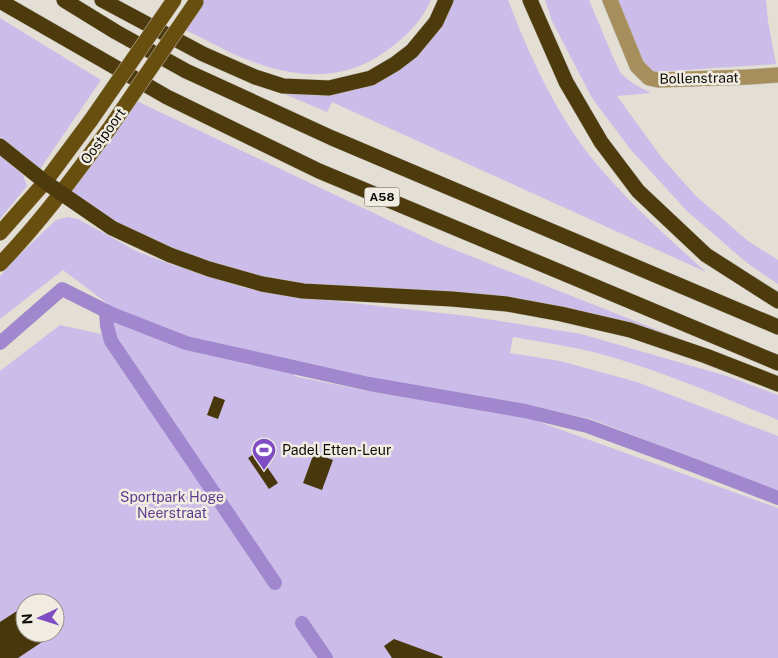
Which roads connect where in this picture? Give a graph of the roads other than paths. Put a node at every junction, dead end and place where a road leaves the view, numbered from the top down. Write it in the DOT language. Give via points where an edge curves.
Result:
graph roads {
  1 [pos="64,0"];
  2 [pos="102,0"];
  3 [pos="174,0"];
  4 [pos="446,0"];
  5 [pos="530,0"];
  6 [pos="610,0"];
  7 [pos="0,1"];
  8 [pos="197,1"];
  9 [pos="778,75"];
  10 [pos="0,146"];
  11 [pos="45,182"];
  12 [pos="61,193"];
  13 [pos="0,233"];
  14 [pos="0,264"];
  15 [pos="778,301"];
  16 [pos="778,327"];
  17 [pos="778,363"];
  18 [pos="778,384"];
  1 -- 16 [label="highway, A58" via="186,71 332,138"];
  2 -- 4 [label="highway" via="203,54 255,77 283,86 329,88 371,78 395,64 412,51 436,22"];
  3 -- 11 [label="main road, Oostpoort, bridge"];
  5 -- 15 [label="highway" via="566,82 601,142 638,191 706,256"];
  6 -- 9 [label="street, Bollenstraat" via="637,66 649,78"];
  7 -- 17 [label="highway, A58" via="166,97 319,171"];
  8 -- 12 [label="main road, Oostpoort, bridge"];
  10 -- 11 [label="highway"];
  11 -- 12 [label="highway"];
  11 -- 13 [label="main road, Oostpoort"];
  12 -- 14 [label="main road, Oostpoort"];
  12 -- 18 [label="highway" via="112,228 170,255 262,284 303,291 507,304 561,314 630,330"];
}
